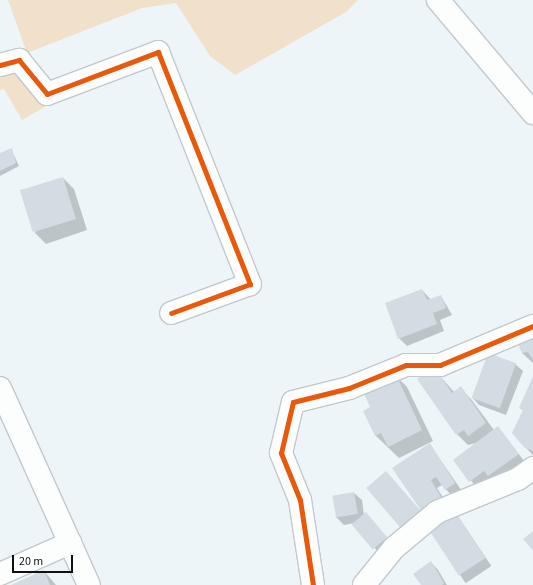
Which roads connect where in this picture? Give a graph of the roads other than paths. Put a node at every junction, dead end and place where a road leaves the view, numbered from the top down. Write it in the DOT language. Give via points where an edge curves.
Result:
graph roads {
  1 [pos="438,0"];
  2 [pos="0,65"];
  3 [pos="533,114"];
  4 [pos="171,313"];
  5 [pos="533,326"];
  6 [pos="0,388"];
  7 [pos="533,468"];
  8 [pos="70,543"];
  9 [pos="0,574"];
  10 [pos="89,585"];
  11 [pos="313,585"];
  12 [pos="364,585"];
  1 -- 3 [label="street"];
  2 -- 4 [label="street" via="18,60 47,94 158,52 250,284"];
  5 -- 11 [label="street" via="440,365 406,365 349,388 293,402 281,453 300,500"];
  6 -- 8 [label="street"];
  7 -- 12 [label="street" via="518,478 437,512 394,548"];
  8 -- 9 [label="street"];
  8 -- 10 [label="street"];
}
